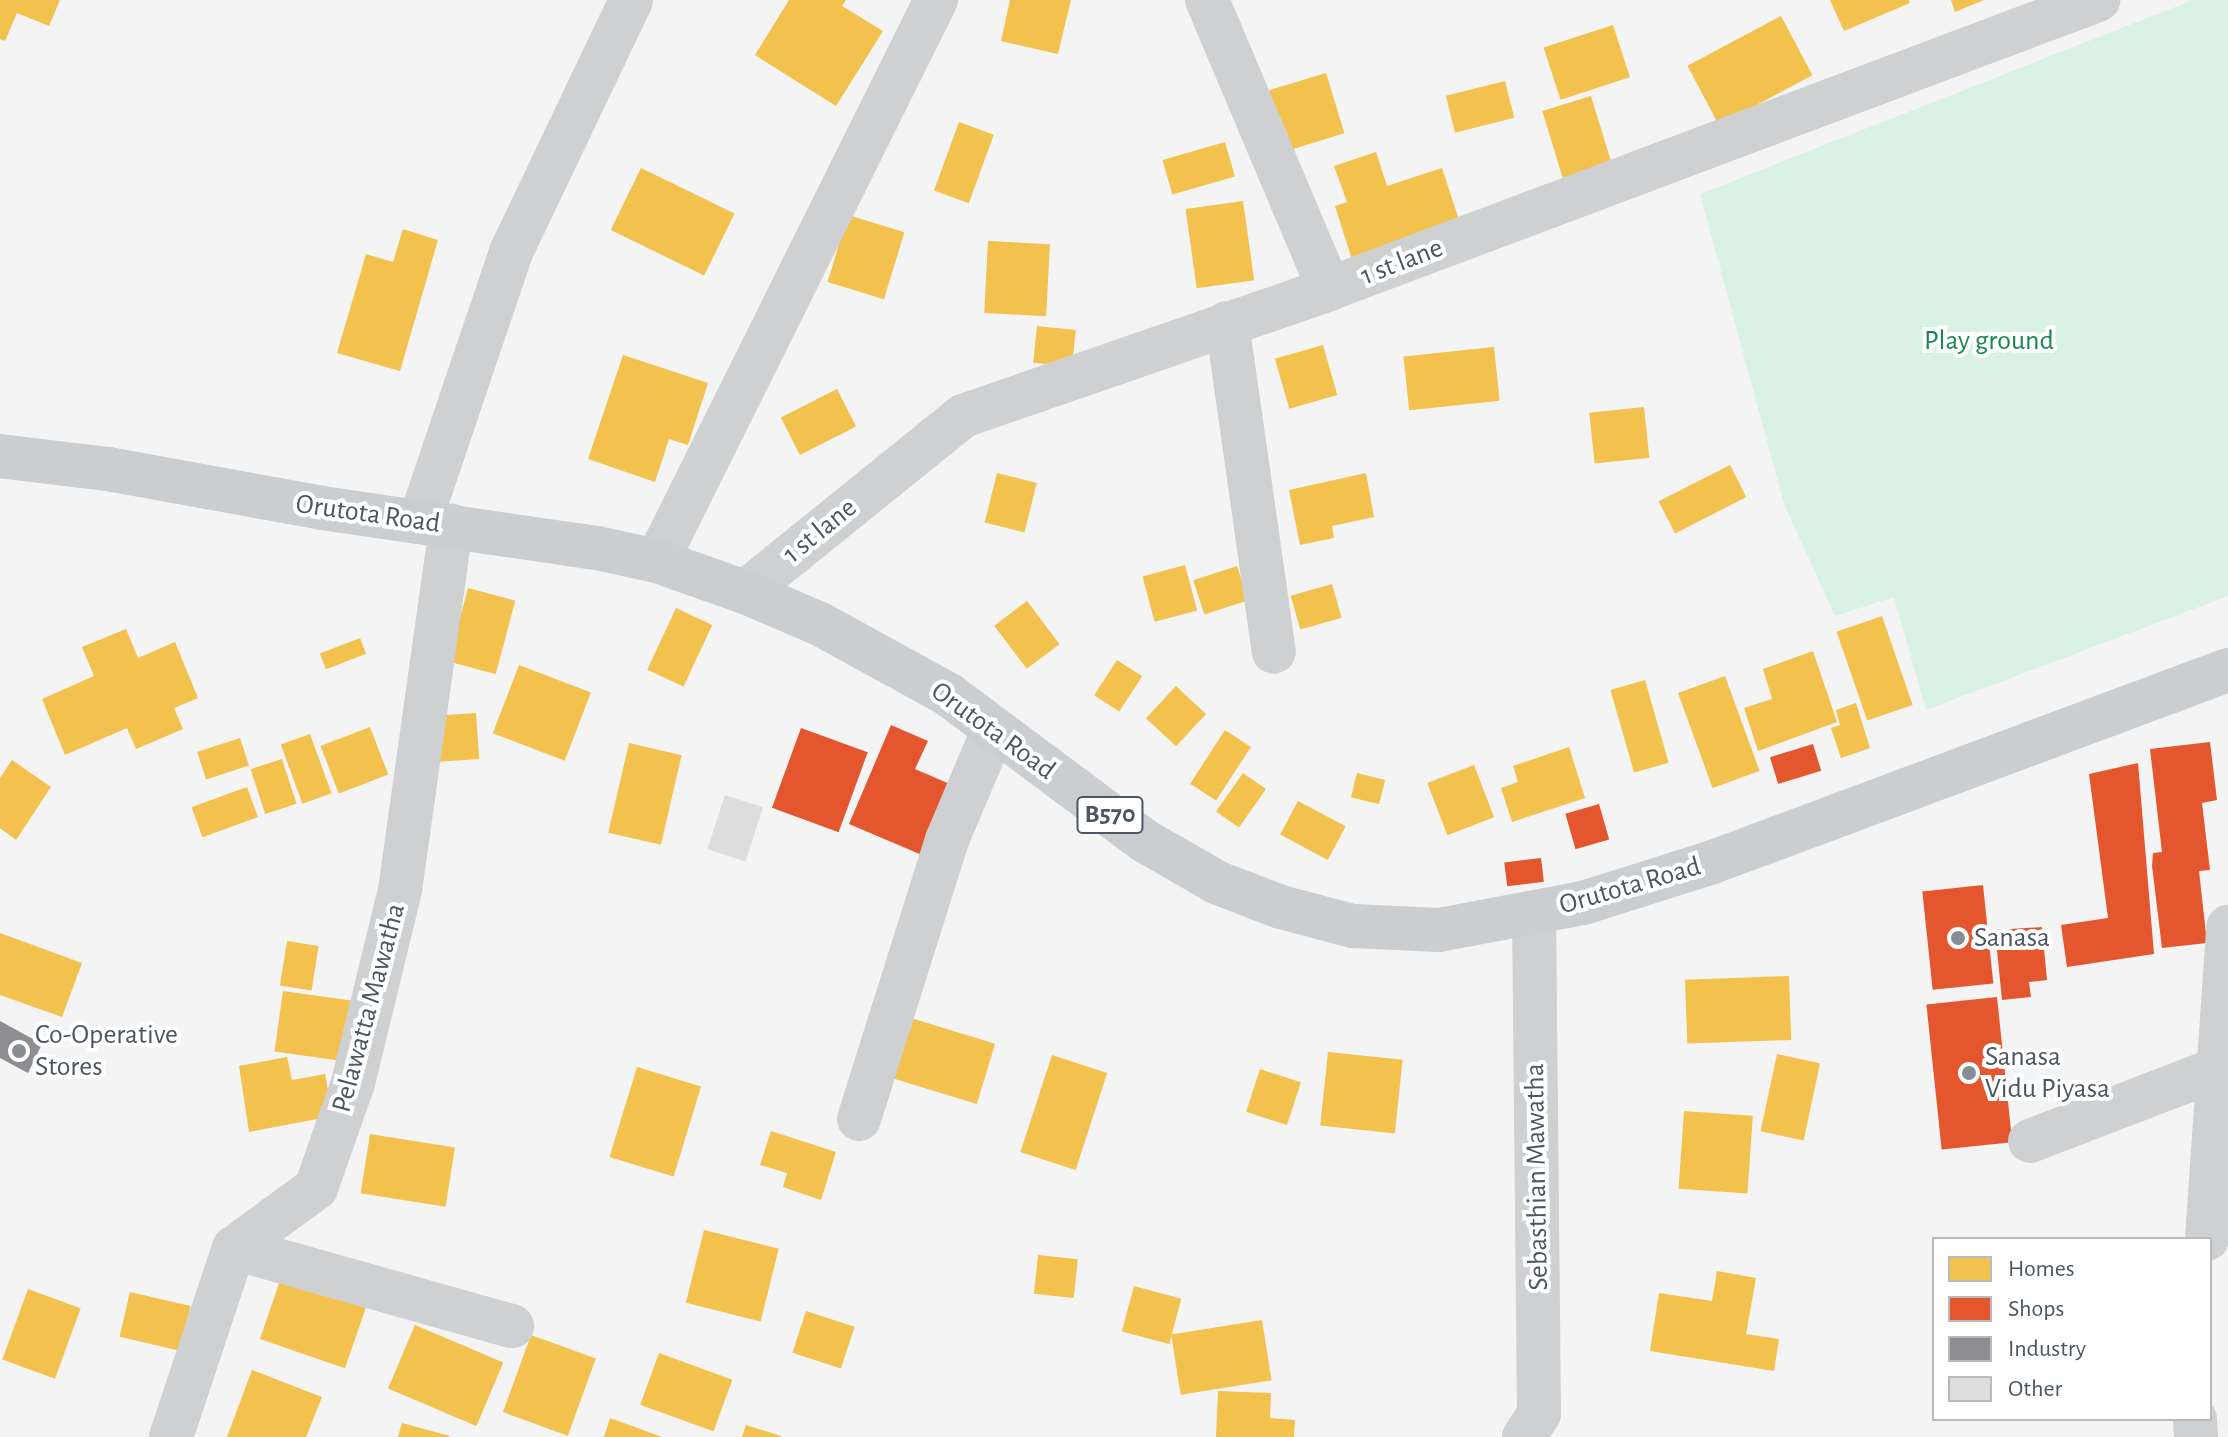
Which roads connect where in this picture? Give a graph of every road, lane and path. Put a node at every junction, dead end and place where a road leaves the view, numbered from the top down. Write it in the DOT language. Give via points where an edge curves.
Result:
graph roads {
  1 [pos="631,0"];
  2 [pos="936,0"];
  3 [pos="1207,0"];
  4 [pos="2098,0"];
  5 [pos="1329,289"];
  6 [pos="1227,323"];
  7 [pos="0,456"];
  8 [pos="435,524"];
  9 [pos="657,561"];
  10 [pos="745,592"];
  11 [pos="1274,652"];
  12 [pos="2228,670"];
  13 [pos="993,731"];
  14 [pos="1534,913"];
  15 [pos="2228,927"];
  16 [pos="2220,1068"];
  17 [pos="859,1119"];
  18 [pos="2030,1141"];
  19 [pos="2207,1237"];
  20 [pos="234,1248"];
  21 [pos="512,1326"];
  22 [pos="171,1437"];
  23 [pos="1524,1437"];
  1 -- 8 [label="street, Pelawatta Mawatha" via="511,252"];
  2 -- 9 [label="street"];
  3 -- 5 [label="street"];
  4 -- 5 [label="street, 1 st lane"];
  5 -- 6 [label="street, 1 st lane"];
  6 -- 10 [label="street, 1 st lane" via="963,416"];
  6 -- 11 [label="street"];
  7 -- 8 [label="main road, Orutota Road / B570"];
  8 -- 9 [label="main road, Orutota Road / B570"];
  8 -- 20 [label="street, Pelawatta Mawatha" via="400,890 353,1083 316,1188"];
  9 -- 10 [label="main road, Orutota Road / B570"];
  10 -- 13 [label="main road, Orutota Road / B570" via="888,660 949,695"];
  12 -- 14 [label="main road, Orutota Road / B570" via="1710,863"];
  13 -- 14 [label="main road, Orutota Road / B570" via="1145,841 1218,883 1281,907 1353,926 1439,930"];
  13 -- 17 [label="street" via="947,840"];
  14 -- 23 [label="street, Sebasthian Mawatha" via="1539,1414"];
  15 -- 16 [label="street"];
  16 -- 18 [label="street"];
  16 -- 19 [label="street"];
  20 -- 21 [label="street"];
  20 -- 22 [label="street"];
}
